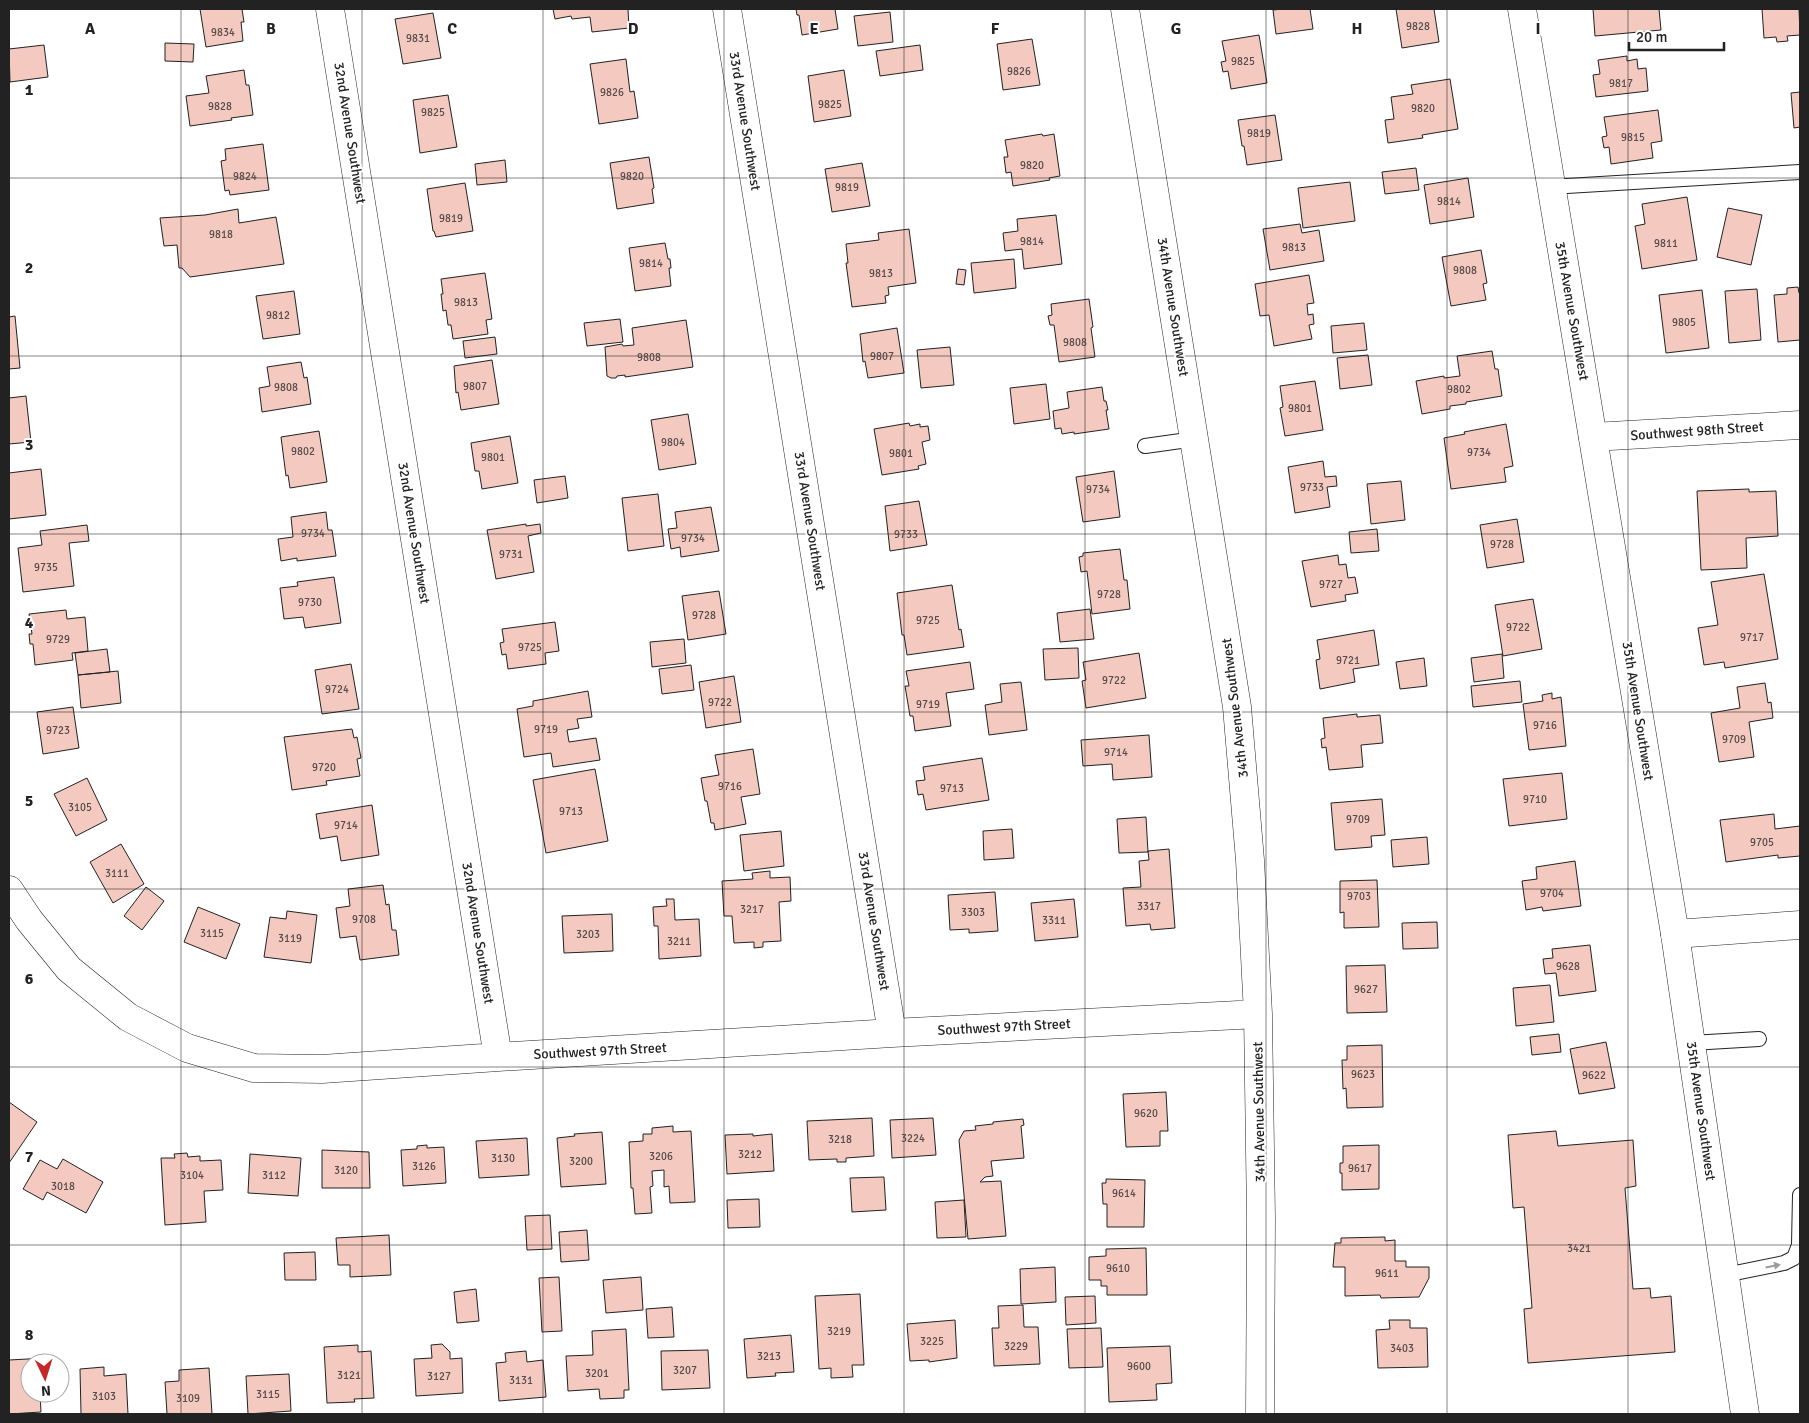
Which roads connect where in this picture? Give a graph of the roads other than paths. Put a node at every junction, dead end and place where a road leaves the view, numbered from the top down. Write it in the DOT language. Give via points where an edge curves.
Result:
graph roads {
  1 [pos="330,9"];
  2 [pos="727,9"];
  3 [pos="1125,9"];
  4 [pos="1522,9"];
  5 [pos="1800,172"];
  6 [pos="1550,188"];
  7 [pos="1800,425"];
  8 [pos="1593,437"];
  9 [pos="1195,439"];
  10 [pos="1145,446"];
  11 [pos="9,890"];
  12 [pos="1800,926"];
  13 [pos="1675,934"];
  14 [pos="1258,1014"];
  15 [pos="892,1033"];
  16 [pos="1759,1039"];
  17 [pos="1691,1044"];
  18 [pos="498,1057"];
  19 [pos="1800,1195"];
  20 [pos="1725,1275"];
  21 [pos="1260,1414"];
  22 [pos="1745,1414"];
  1 -- 18 [label="street, 32nd Avenue Southwest"];
  2 -- 15 [label="street, 33rd Avenue Southwest"];
  3 -- 9 [label="street, 34th Avenue Southwest"];
  4 -- 6 [label="street, 35th Avenue Southwest"];
  5 -- 6 [label="lane"];
  6 -- 8 [label="street, 35th Avenue Southwest"];
  7 -- 8 [label="street, Southwest 98th Street"];
  8 -- 13 [label="street, 35th Avenue Southwest"];
  9 -- 10 [label="lane"];
  9 -- 14 [label="street, 34th Avenue Southwest" via="1237,707 1250,860"];
  11 -- 18 [label="street, Southwest 97th Street" via="69,969 128,1017 187,1048 254,1068 322,1069"];
  12 -- 13 [label="street"];
  13 -- 17 [label="street, 35th Avenue Southwest"];
  14 -- 15 [label="street, Southwest 97th Street"];
  14 -- 21 [label="street, 34th Avenue Southwest"];
  15 -- 18 [label="street, Southwest 97th Street"];
  16 -- 17 [label="lane"];
  17 -- 20 [label="street, 35th Avenue Southwest"];
  20 -- 19 [label="lane, one-way" via="1794,1258 1799,1245"];
  20 -- 22 [label="street, 35th Avenue Southwest"];
}
